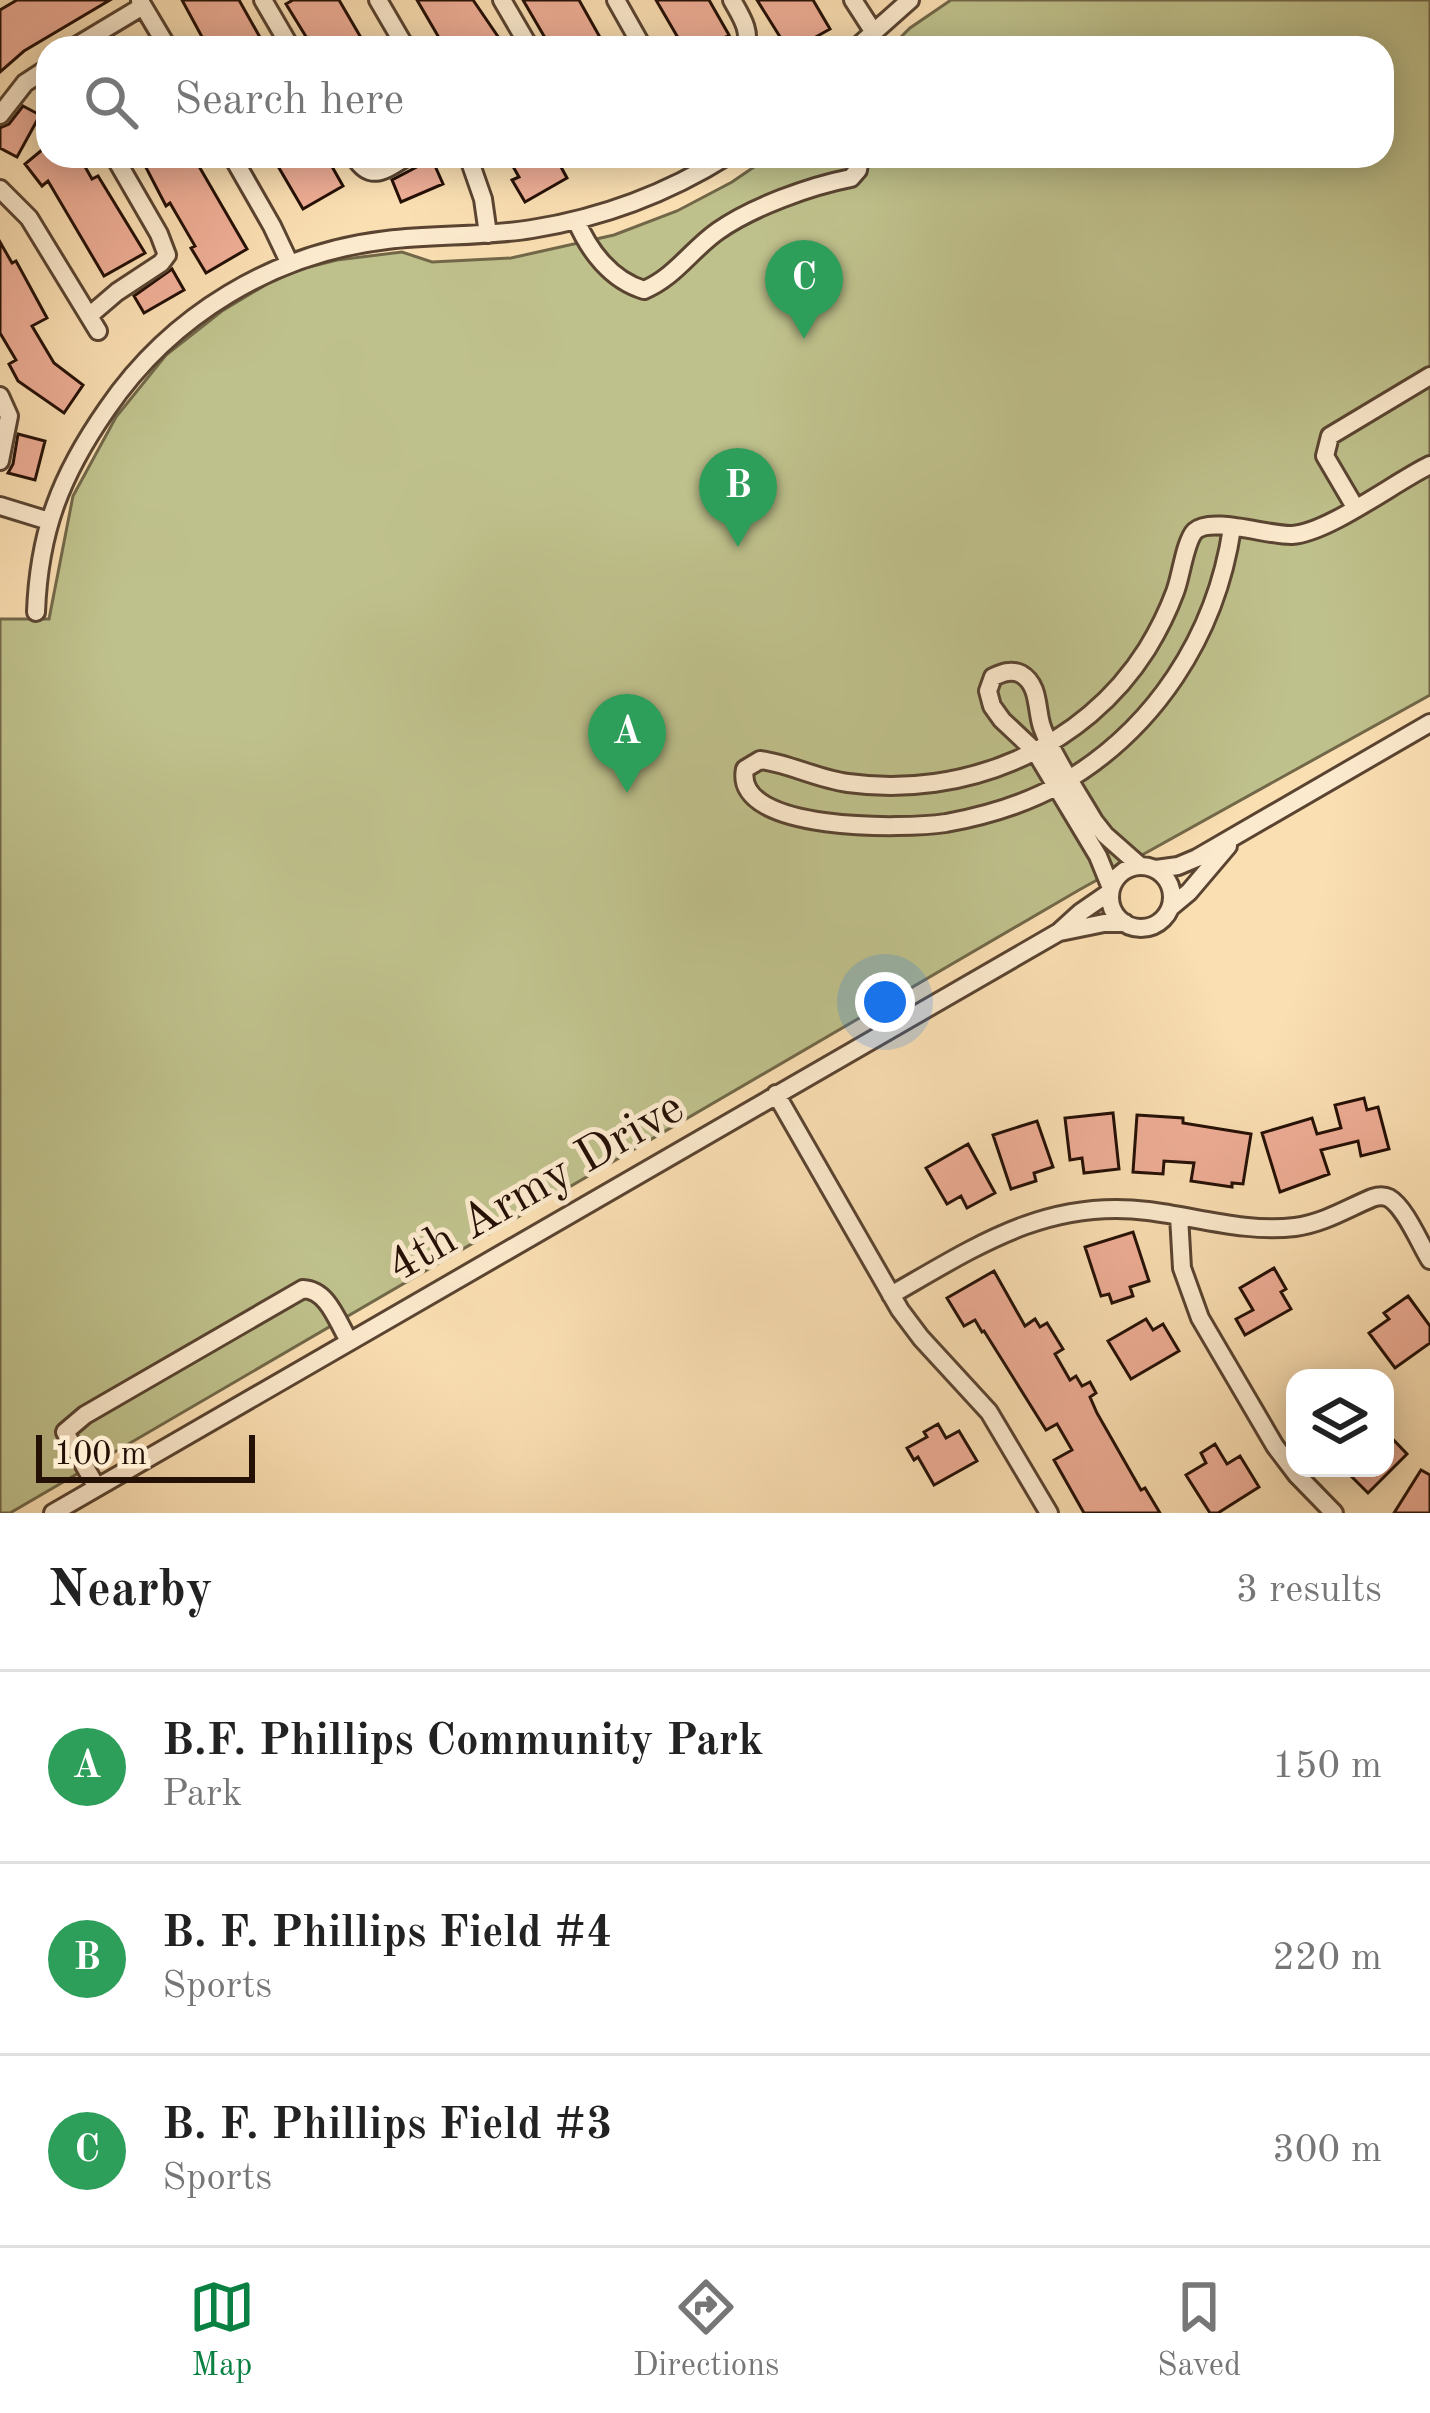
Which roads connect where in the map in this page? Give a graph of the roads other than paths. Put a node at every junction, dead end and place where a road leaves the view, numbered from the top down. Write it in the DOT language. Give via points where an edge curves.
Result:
graph roads {
  1 [pos="263,0"];
  2 [pos="378,0"];
  3 [pos="502,0"];
  4 [pos="616,0"];
  5 [pos="732,0"];
  6 [pos="853,0"];
  7 [pos="910,0"];
  8 [pos="141,3"];
  9 [pos="873,31"];
  10 [pos="91,36"];
  11 [pos="161,36"];
  12 [pos="284,36"];
  13 [pos="399,36"];
  14 [pos="523,36"];
  15 [pos="636,36"];
  16 [pos="746,36"];
  17 [pos="868,36"];
  18 [pos="36,76"];
  19 [pos="0,115"];
  20 [pos="121,168"];
  21 [pos="239,168"];
  22 [pos="472,168"];
  23 [pos="699,168"];
  24 [pos="858,168"];
  25 [pos="0,188"];
  26 [pos="576,220"];
  27 [pos="488,234"];
  28 [pos="290,264"];
  29 [pos="1430,376"];
  30 [pos="0,396"];
  31 [pos="0,461"];
  32 [pos="1430,465"];
  33 [pos="0,506"];
  34 [pos="1355,507"];
  35 [pos="49,521"];
  36 [pos="1232,528"];
  37 [pos="36,612"];
  38 [pos="1430,723"];
  39 [pos="1043,747"];
  40 [pos="1063,782"];
  41 [pos="1236,835"];
  42 [pos="1148,867"];
  43 [pos="1111,890"];
  44 [pos="1172,907"];
  45 [pos="1124,923"];
  46 [pos="1059,932"];
  47 [pos="776,1094"];
  48 [pos="1179,1216"];
  49 [pos="1430,1260"];
  50 [pos="891,1295"];
  51 [pos="349,1341"];
  52 [pos="95,1486"];
  53 [pos="52,1513"];
  54 [pos="1049,1513"];
  55 [pos="1334,1513"];
  1 -- 12 [label="street"];
  2 -- 13 [label="street"];
  3 -- 14 [label="street"];
  4 -- 15 [label="street"];
  5 -- 16 [label="street"];
  6 -- 9 [label="street"];
  7 -- 9 [label="street"];
  8 -- 10 [label="street"];
  8 -- 11 [label="street"];
  9 -- 17 [label="street"];
  18 -- 19 [label="street"];
  20 -- 25 [label="street" via="167,255 117,292 94,324"];
  21 -- 28 [label="street"];
  22 -- 27 [label="street"];
  23 -- 26 [label="street" via="649,196"];
  24 -- 26 [label="street" via="851,178 718,231 644,290 626,285 595,255"];
  26 -- 27 [label="street"];
  27 -- 28 [label="street" via="359,244"];
  28 -- 35 [label="street" via="211,305 137,369 80,452"];
  29 -- 34 [label="street" via="1330,436 1325,456"];
  30 -- 31 [label="street" via="9,416"];
  32 -- 34 [label="street"];
  33 -- 35 [label="street"];
  34 -- 36 [label="street" via="1296,535"];
  35 -- 37 [label="street"];
  36 -- 39 [label="street" via="1204,525 1192,534 1175,593 1124,681"];
  36 -- 40 [label="street" via="1216,595 1182,667 1132,730"];
  38 -- 41 [label="street, 4th Army Drive"];
  39 -- 40 [label="street"];
  39 -- 40 [label="street" via="978,775 925,785 845,783 767,760 743,777 762,805 888,827 970,818"];
  40 -- 42 [label="street" via="1105,835"];
  40 -- 43 [label="street"];
  41 -- 42 [label="street, 4th Army Drive" via="1189,862"];
  41 -- 44 [label="street, 4th Army Drive"];
  42 -- 43 [label="street, 4th Army Drive" via="1121,872"];
  42 -- 44 [label="street" via="1169,881"];
  43 -- 45 [label="street"];
  43 -- 46 [label="street, 4th Army Drive"];
  44 -- 45 [label="street, 4th Army Drive" via="1152,927"];
  45 -- 46 [label="street, 4th Army Drive"];
  46 -- 47 [label="street, 4th Army Drive"];
  47 -- 50 [label="street"];
  47 -- 51 [label="street, 4th Army Drive"];
  48 -- 49 [label="street" via="1282,1228 1335,1217 1377,1195 1400,1208"];
  48 -- 50 [label="street" via="1112,1208 1041,1218"];
  48 -- 55 [label="street" via="1182,1268 1196,1310 1267,1434"];
  50 -- 54 [label="street" via="989,1412"];
  51 -- 52 [label="street, 4th Army Drive"];
  51 -- 52 [label="street" via="311,1288 285,1299 65,1432"];
  52 -- 53 [label="street, 4th Army Drive"];
}
